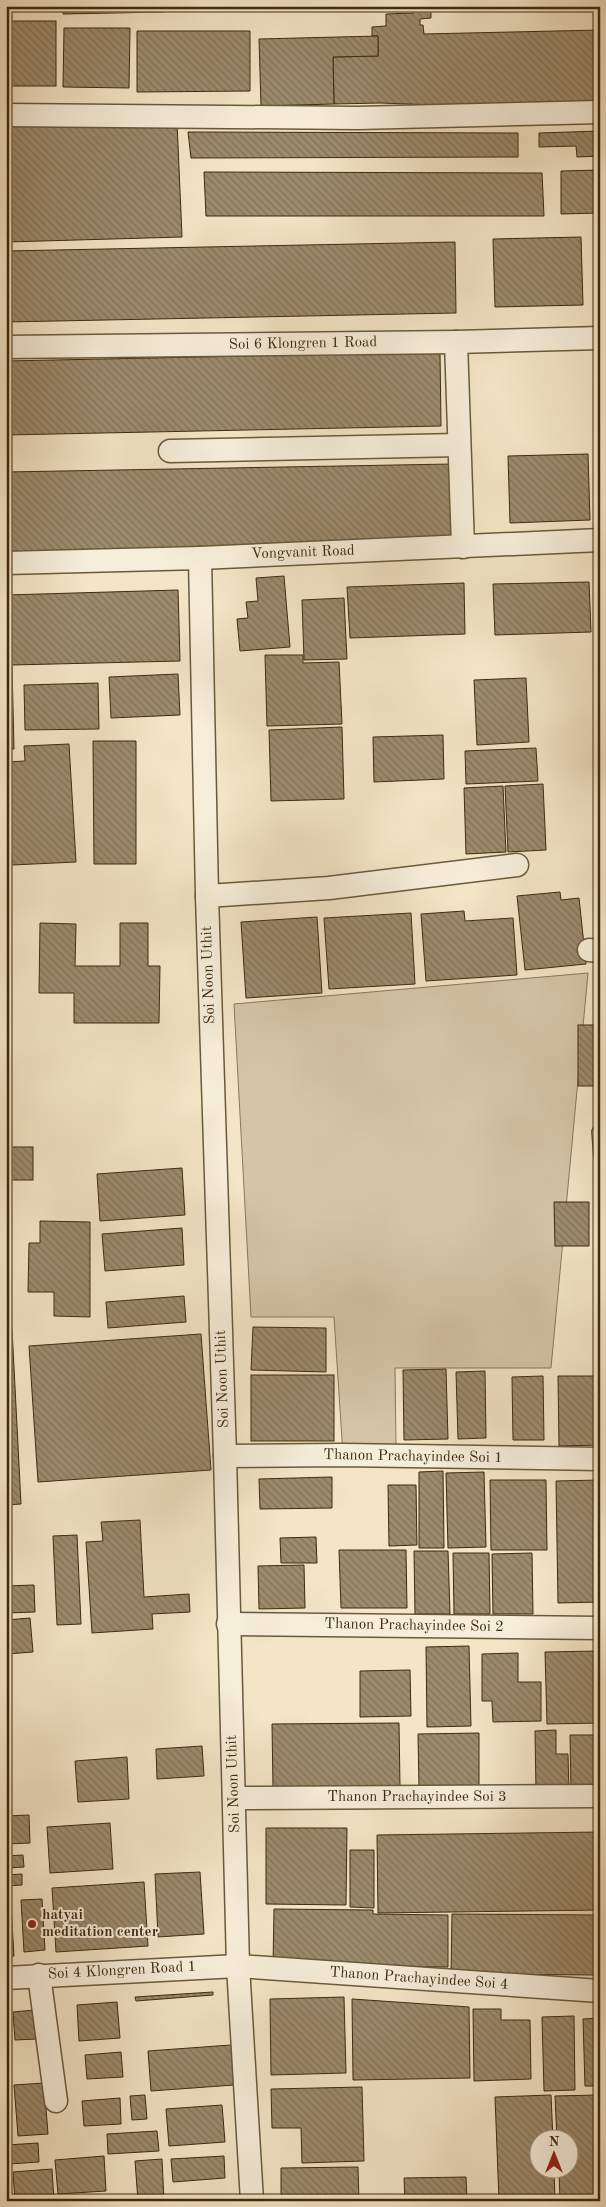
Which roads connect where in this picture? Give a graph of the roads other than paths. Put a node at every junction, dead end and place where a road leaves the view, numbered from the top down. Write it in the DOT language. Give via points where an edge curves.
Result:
graph roads {
  1 [pos="600,112"];
  2 [pos="6,114"];
  3 [pos="600,338"];
  4 [pos="456,342"];
  5 [pos="6,347"];
  6 [pos="459,445"];
  7 [pos="170,451"];
  8 [pos="600,540"];
  9 [pos="463,547"];
  10 [pos="200,558"];
  11 [pos="6,563"];
  12 [pos="517,865"];
  13 [pos="207,896"];
  14 [pos="598,1132"];
  15 [pos="600,1156"];
  16 [pos="225,1456"];
  17 [pos="600,1459"];
  18 [pos="228,1624"];
  19 [pos="600,1628"];
  20 [pos="600,1796"];
  21 [pos="235,1798"];
  22 [pos="238,1966"];
  23 [pos="39,1975"];
  24 [pos="6,1978"];
  25 [pos="600,1991"];
  26 [pos="56,2102"];
  27 [pos="252,2201"];
  1 -- 2 [label="street" via="358,118"];
  3 -- 4 [label="street, Soi 6 Klongren 1 Road"];
  4 -- 5 [label="street, Soi 6 Klongren 1 Road"];
  4 -- 6 [label="street"];
  6 -- 7 [label="street"];
  6 -- 9 [label="street"];
  8 -- 9 [label="street, Vongvanit Road"];
  9 -- 10 [label="street, Vongvanit Road"];
  10 -- 11 [label="street, Vongvanit Road"];
  10 -- 13 [label="street, Soi Noon Uthit"];
  12 -- 13 [label="street" via="328,888"];
  13 -- 16 [label="street, Soi Noon Uthit"];
  14 -- 15 [label="lane"];
  16 -- 17 [label="street, Thanon Prachayindee Soi 1"];
  16 -- 18 [label="street, Soi Noon Uthit"];
  18 -- 19 [label="street, Thanon Prachayindee Soi 2"];
  18 -- 21 [label="street, Soi Noon Uthit"];
  20 -- 21 [label="street, Thanon Prachayindee Soi 3"];
  21 -- 22 [label="street, Soi Noon Uthit"];
  22 -- 23 [label="street, Soi 4 Klongren Road 1"];
  22 -- 25 [label="street, Thanon Prachayindee Soi 4"];
  22 -- 27 [label="street, Soi Noon Uthit"];
  23 -- 24 [label="street, Soi 4 Klongren Road 1"];
  23 -- 26 [label="street"];
}
